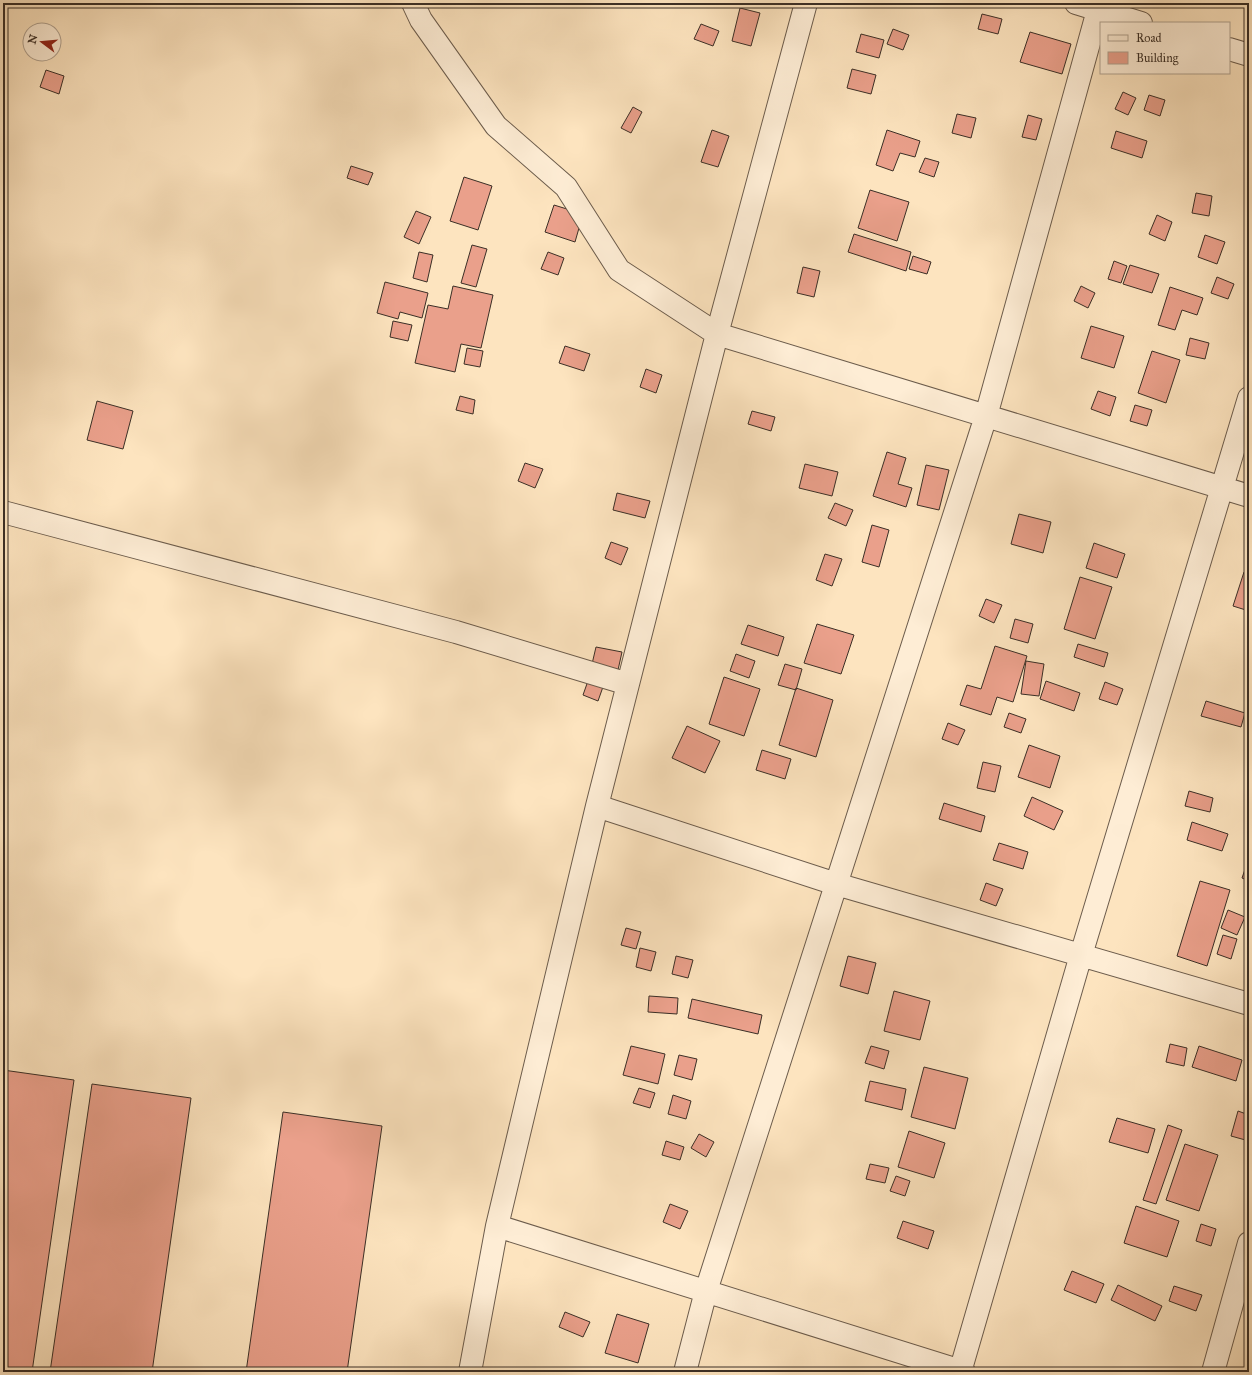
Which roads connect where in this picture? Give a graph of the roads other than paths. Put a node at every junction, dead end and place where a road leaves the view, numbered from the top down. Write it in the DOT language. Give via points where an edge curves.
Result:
graph roads {
  1 [pos="413,3"];
  2 [pos="806,3"];
  3 [pos="1076,3"];
  4 [pos="1099,7"];
  5 [pos="1138,22"];
  6 [pos="1230,50"];
  7 [pos="1249,56"];
  8 [pos="717,334"];
  9 [pos="1249,398"];
  10 [pos="986,416"];
  11 [pos="1222,487"];
  12 [pos="1249,496"];
  13 [pos="3,512"];
  14 [pos="628,684"];
  15 [pos="597,806"];
  16 [pos="836,884"];
  17 [pos="1081,955"];
  18 [pos="1249,1004"];
  19 [pos="497,1226"];
  20 [pos="1249,1243"];
  21 [pos="706,1291"];
  22 [pos="470,1372"];
  23 [pos="685,1372"];
  24 [pos="962,1372"];
  25 [pos="1213,1372"];
  1 -- 8 [label="street" via="421,20 496,126 566,187 619,270"];
  2 -- 8 [label="street"];
  3 -- 4 [label="street"];
  4 -- 5 [label="street"];
  4 -- 10 [label="street"];
  6 -- 7 [label="street"];
  8 -- 10 [label="street"];
  8 -- 14 [label="street"];
  9 -- 11 [label="street"];
  10 -- 11 [label="street"];
  10 -- 16 [label="street"];
  11 -- 12 [label="street"];
  11 -- 17 [label="street"];
  13 -- 14 [label="street" via="456,632"];
  14 -- 15 [label="street"];
  15 -- 16 [label="street"];
  15 -- 19 [label="street"];
  16 -- 17 [label="street"];
  16 -- 21 [label="street"];
  17 -- 18 [label="street"];
  17 -- 24 [label="street"];
  19 -- 21 [label="street"];
  19 -- 22 [label="street"];
  20 -- 25 [label="street"];
  21 -- 23 [label="street"];
  21 -- 24 [label="street"];
}
